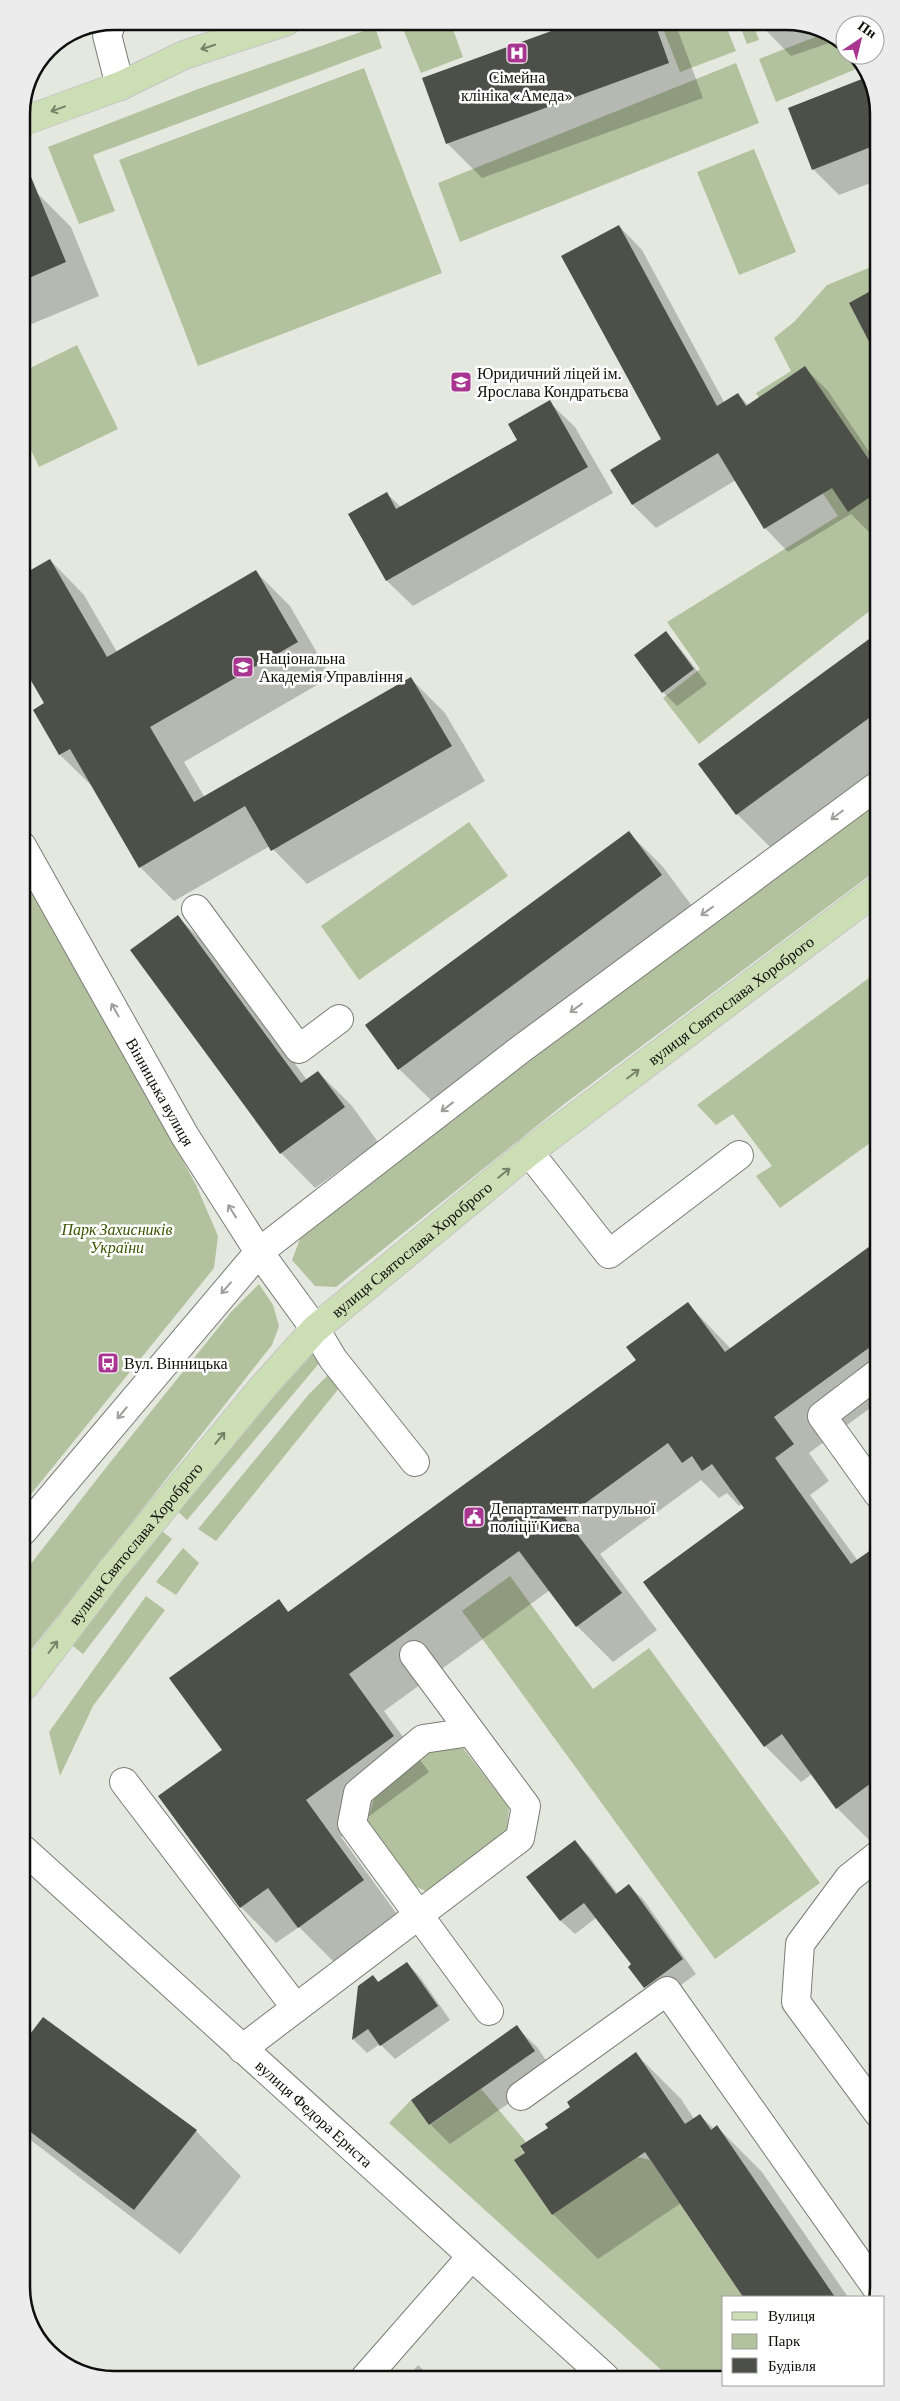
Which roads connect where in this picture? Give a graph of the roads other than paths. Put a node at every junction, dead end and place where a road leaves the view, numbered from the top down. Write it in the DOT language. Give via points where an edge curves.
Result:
graph roads {
  1 [pos="260,30"];
  2 [pos="106,31"];
  3 [pos="120,86"];
  4 [pos="30,119"];
  5 [pos="870,790"];
  6 [pos="30,860"];
  7 [pos="870,895"];
  8 [pos="196,909"];
  9 [pos="340,1019"];
  10 [pos="529,1152"];
  11 [pos="739,1155"];
  12 [pos="258,1252"];
  13 [pos="315,1328"];
  14 [pos="870,1379"];
  15 [pos="416,1462"];
  16 [pos="870,1483"];
  17 [pos="30,1523"];
  18 [pos="414,1655"];
  19 [pos="30,1678"];
  20 [pos="470,1732"];
  21 [pos="124,1782"];
  22 [pos="30,1855"];
  23 [pos="870,1861"];
  24 [pos="419,1915"];
  25 [pos="296,2008"];
  26 [pos="489,2011"];
  27 [pos="242,2049"];
  28 [pos="521,2096"];
  29 [pos="870,2102"];
  30 [pos="471,2256"];
  31 [pos="870,2279"];
  32 [pos="372,2371"];
  33 [pos="598,2371"];
  1 -- 3 [label="main road, one-way" via="184,55"];
  2 -- 3 [label="street"];
  3 -- 4 [label="main road, one-way"];
  5 -- 12 [label="street, one-way" via="521,1049"];
  12 -- 6 [label="street, Вінницька вулиця, one-way" via="185,1136"];
  10 -- 7 [label="main road, вулиця Святослава Хороброго, one-way"];
  8 -- 9 [label="street" via="299,1049"];
  10 -- 11 [label="street" via="608,1254"];
  13 -- 10 [label="main road, вулиця Святослава Хороброго, one-way"];
  12 -- 13 [label="street, Вінницька вулиця"];
  12 -- 17 [label="street, one-way"];
  13 -- 15 [label="street, Вінницька вулиця" via="344,1373"];
  19 -- 13 [label="main road, вулиця Святослава Хороброго, one-way" via="118,1563"];
  14 -- 16 [label="street" via="822,1416"];
  18 -- 20 [label="street"];
  20 -- 24 [label="street" via="526,1806 520,1838"];
  20 -- 24 [label="street" via="423,1738 358,1793 352,1824"];
  21 -- 25 [label="street"];
  22 -- 27 [label="street, вулиця Федора Ернста"];
  23 -- 29 [label="street" via="849,1878 800,1944 796,2002"];
  24 -- 25 [label="street"];
  24 -- 26 [label="street"];
  25 -- 27 [label="street"];
  27 -- 30 [label="street, вулиця Федора Ернста"];
  28 -- 31 [label="street" via="667,1991"];
  30 -- 32 [label="street"];
  30 -- 33 [label="street, вулиця Федора Ернста"];
}
